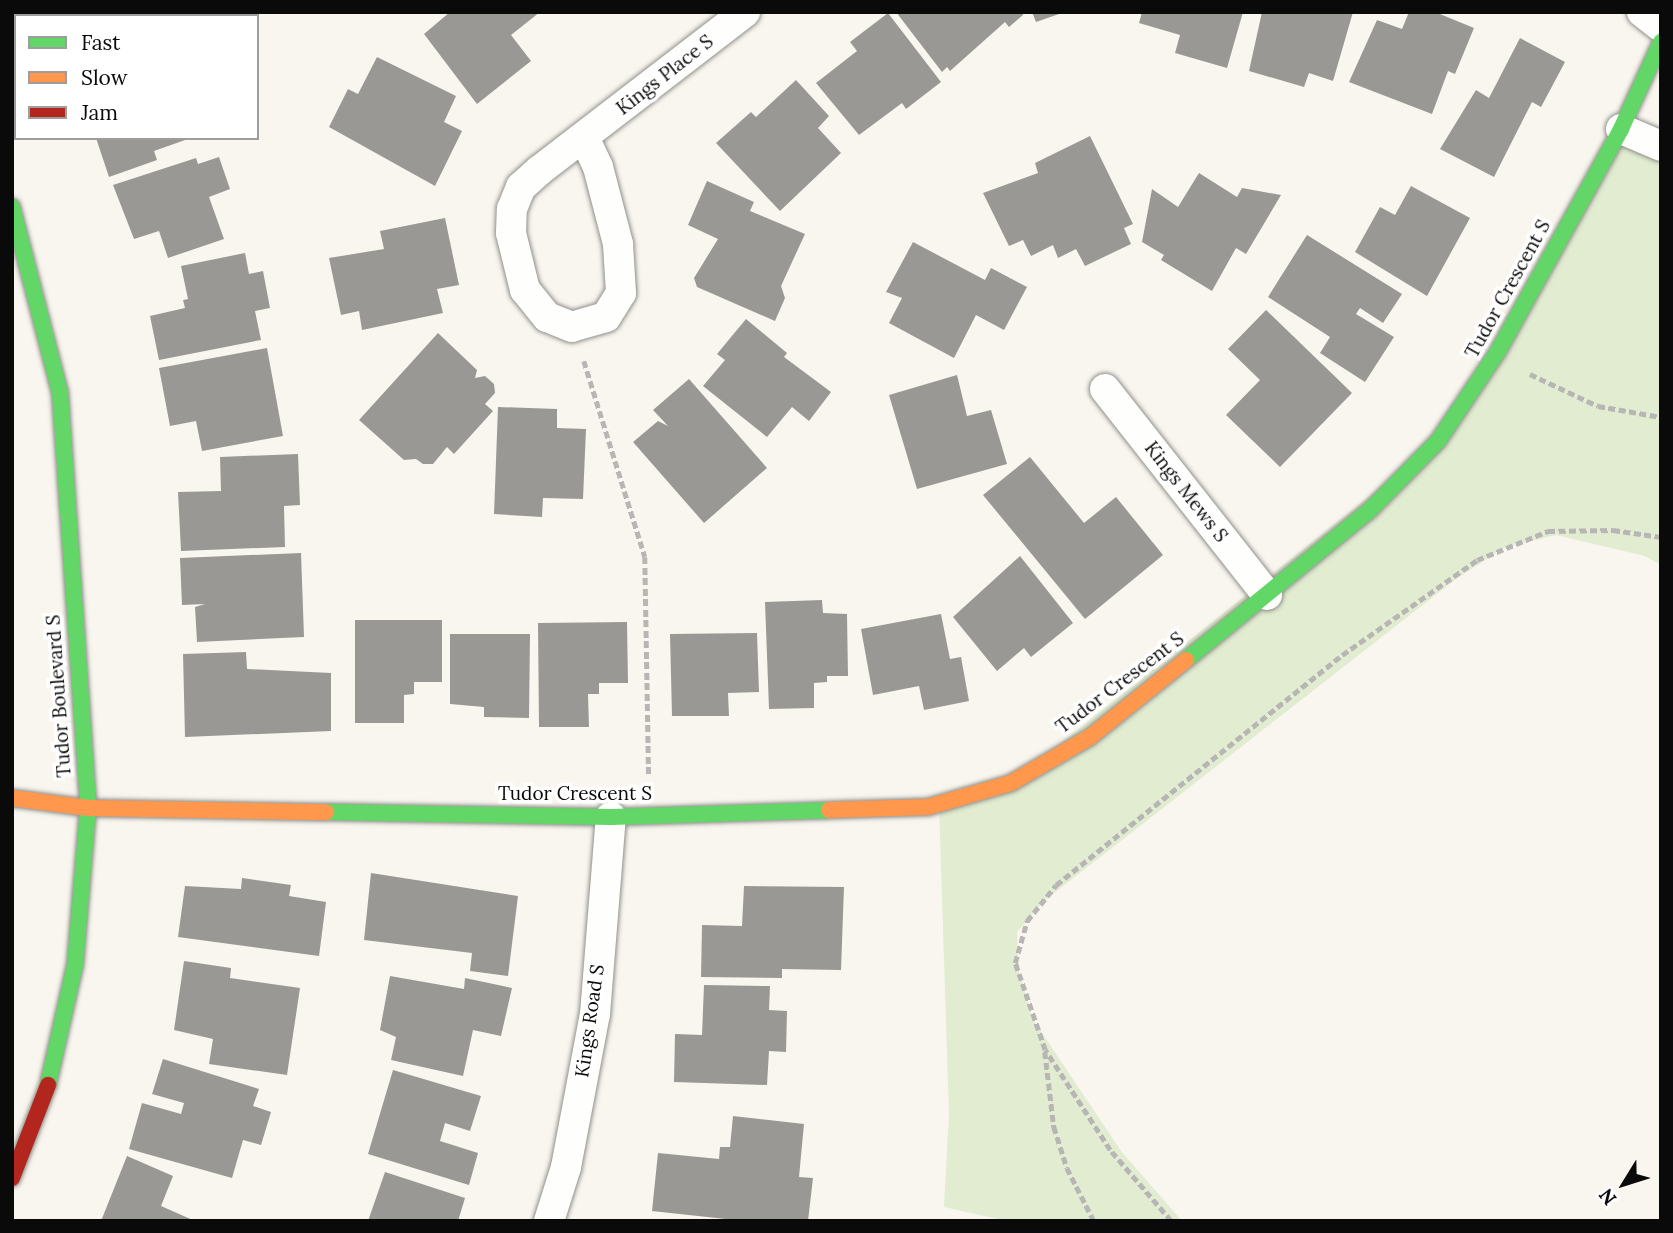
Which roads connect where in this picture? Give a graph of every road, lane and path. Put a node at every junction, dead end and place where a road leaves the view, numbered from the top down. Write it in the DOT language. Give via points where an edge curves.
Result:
graph roads {
  1 [pos="745,12"];
  2 [pos="1642,12"];
  3 [pos="1661,27"];
  4 [pos="1661,43"];
  5 [pos="1621,129"];
  6 [pos="584,137"];
  7 [pos="1661,146"];
  8 [pos="12,207"];
  9 [pos="572,327"];
  10 [pos="1497,353"];
  11 [pos="1105,389"];
  12 [pos="1661,417"];
  13 [pos="1661,537"];
  14 [pos="1267,594"];
  15 [pos="12,799"];
  16 [pos="88,808"];
  17 [pos="649,816"];
  18 [pos="611,817"];
  19 [pos="1045,1050"];
  20 [pos="12,1178"];
  21 [pos="549,1221"];
  22 [pos="1094,1221"];
  23 [pos="1171,1221"];
  1 -- 6 [label="street, Kings Place S"];
  2 -- 3 [label="street"];
  4 -- 5 [label="street, Tudor Crescent S"];
  5 -- 7 [label="street"];
  5 -- 10 [label="street, Tudor Crescent S"];
  6 -- 9 [label="street" via="598,167 618,244 621,293 606,317"];
  6 -- 9 [label="street, Kings Place S" via="530,179 512,209 511,233 525,290 547,317"];
  8 -- 16 [label="street, Tudor Boulevard S" via="60,392"];
  9 -- 17 [label="path" via="645,557"];
  10 -- 12 [label="path" via="1598,406"];
  10 -- 14 [label="street, Tudor Crescent S" via="1438,441 1369,512"];
  11 -- 14 [label="street, Kings Mews S"];
  13 -- 19 [label="path" via="1613,530 1548,531 1477,560 1342,655 1056,885 1027,921 1015,963"];
  14 -- 17 [label="street, Tudor Crescent S" via="1090,737 1011,783 928,807"];
  15 -- 16 [label="street, Tudor Crescent S"];
  16 -- 18 [label="street, Tudor Crescent S"];
  16 -- 20 [label="street, Tudor Boulevard S" via="75,965 62,1032 43,1104"];
  17 -- 18 [label="street, Tudor Crescent S"];
  18 -- 21 [label="street, Kings Road S" via="595,1014 566,1167"];
  19 -- 22 [label="path" via="1054,1127 1067,1168"];
  19 -- 23 [label="path" via="1110,1150"];
}
